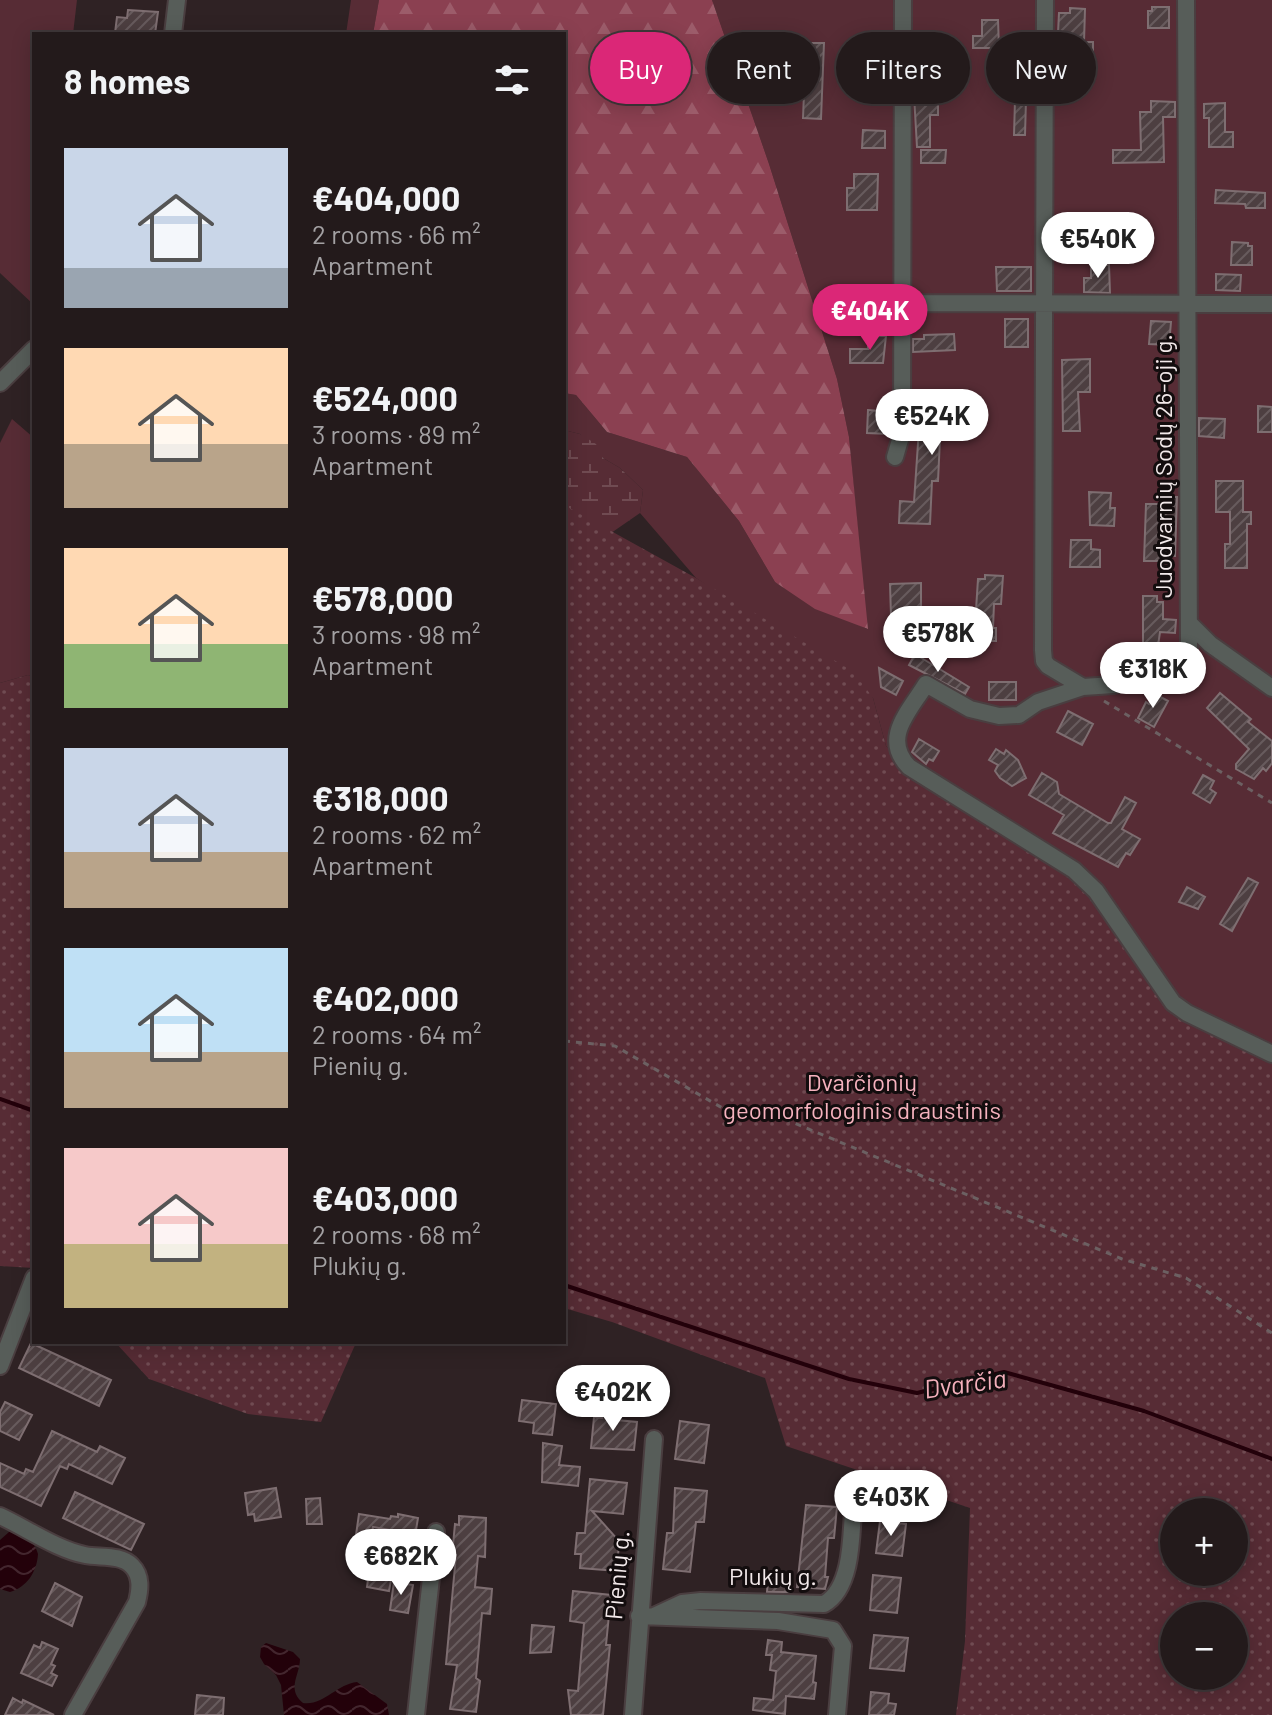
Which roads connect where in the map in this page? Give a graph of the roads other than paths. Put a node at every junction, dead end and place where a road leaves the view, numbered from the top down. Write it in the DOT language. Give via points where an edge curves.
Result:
graph roads {
  1 [pos="177,0"];
  2 [pos="903,0"];
  3 [pos="1045,0"];
  4 [pos="1186,0"];
  5 [pos="173,32"];
  6 [pos="900,303"];
  7 [pos="1043,303"];
  8 [pos="1187,304"];
  9 [pos="1272,304"];
  10 [pos="32,351"];
  11 [pos="0,383"];
  12 [pos="895,457"];
  13 [pos="1189,623"];
  14 [pos="1210,644"];
  15 [pos="1189,650"];
  16 [pos="1083,687"];
  17 [pos="1272,688"];
  18 [pos="1272,1054"];
  19 [pos="32,1283"];
  20 [pos="0,1366"];
  21 [pos="654,1439"];
  22 [pos="854,1493"];
  23 [pos="0,1516"];
  24 [pos="436,1532"];
  25 [pos="646,1616"];
  26 [pos="73,1715"];
  27 [pos="416,1715"];
  28 [pos="633,1715"];
  29 [pos="837,1715"];
  1 -- 5 [label="street"];
  2 -- 6 [label="street"];
  3 -- 7 [label="street"];
  4 -- 8 [label="street, Juodvarnių Sodų 26-oji g."];
  6 -- 7 [label="street"];
  6 -- 12 [label="street" via="902,433"];
  7 -- 8 [label="street"];
  7 -- 16 [label="street" via="1044,661"];
  8 -- 9 [label="street"];
  8 -- 13 [label="street, Juodvarnių Sodų 26-oji g."];
  10 -- 11 [label="street"];
  13 -- 14 [label="street"];
  13 -- 15 [label="street, Juodvarnių Sodų 26-oji g."];
  14 -- 15 [label="street"];
  14 -- 17 [label="street"];
  15 -- 16 [label="street" via="1168,671"];
  16 -- 18 [label="street" via="1038,702 1019,715 999,716 970,709 926,684 898,730 897,755 1074,870 1096,891 1173,1003"];
  19 -- 20 [label="street"];
  21 -- 25 [label="street, Pienių g."];
  22 -- 25 [label="street, Plukių g." via="845,1577 834,1598 824,1604 701,1601"];
  23 -- 26 [label="street" via="69,1551 121,1559 137,1573 137,1602"];
  24 -- 27 [label="street"];
  25 -- 28 [label="street, Pienių g."];
  25 -- 29 [label="street, Plukių g." via="778,1621 833,1630 843,1646"];
}
